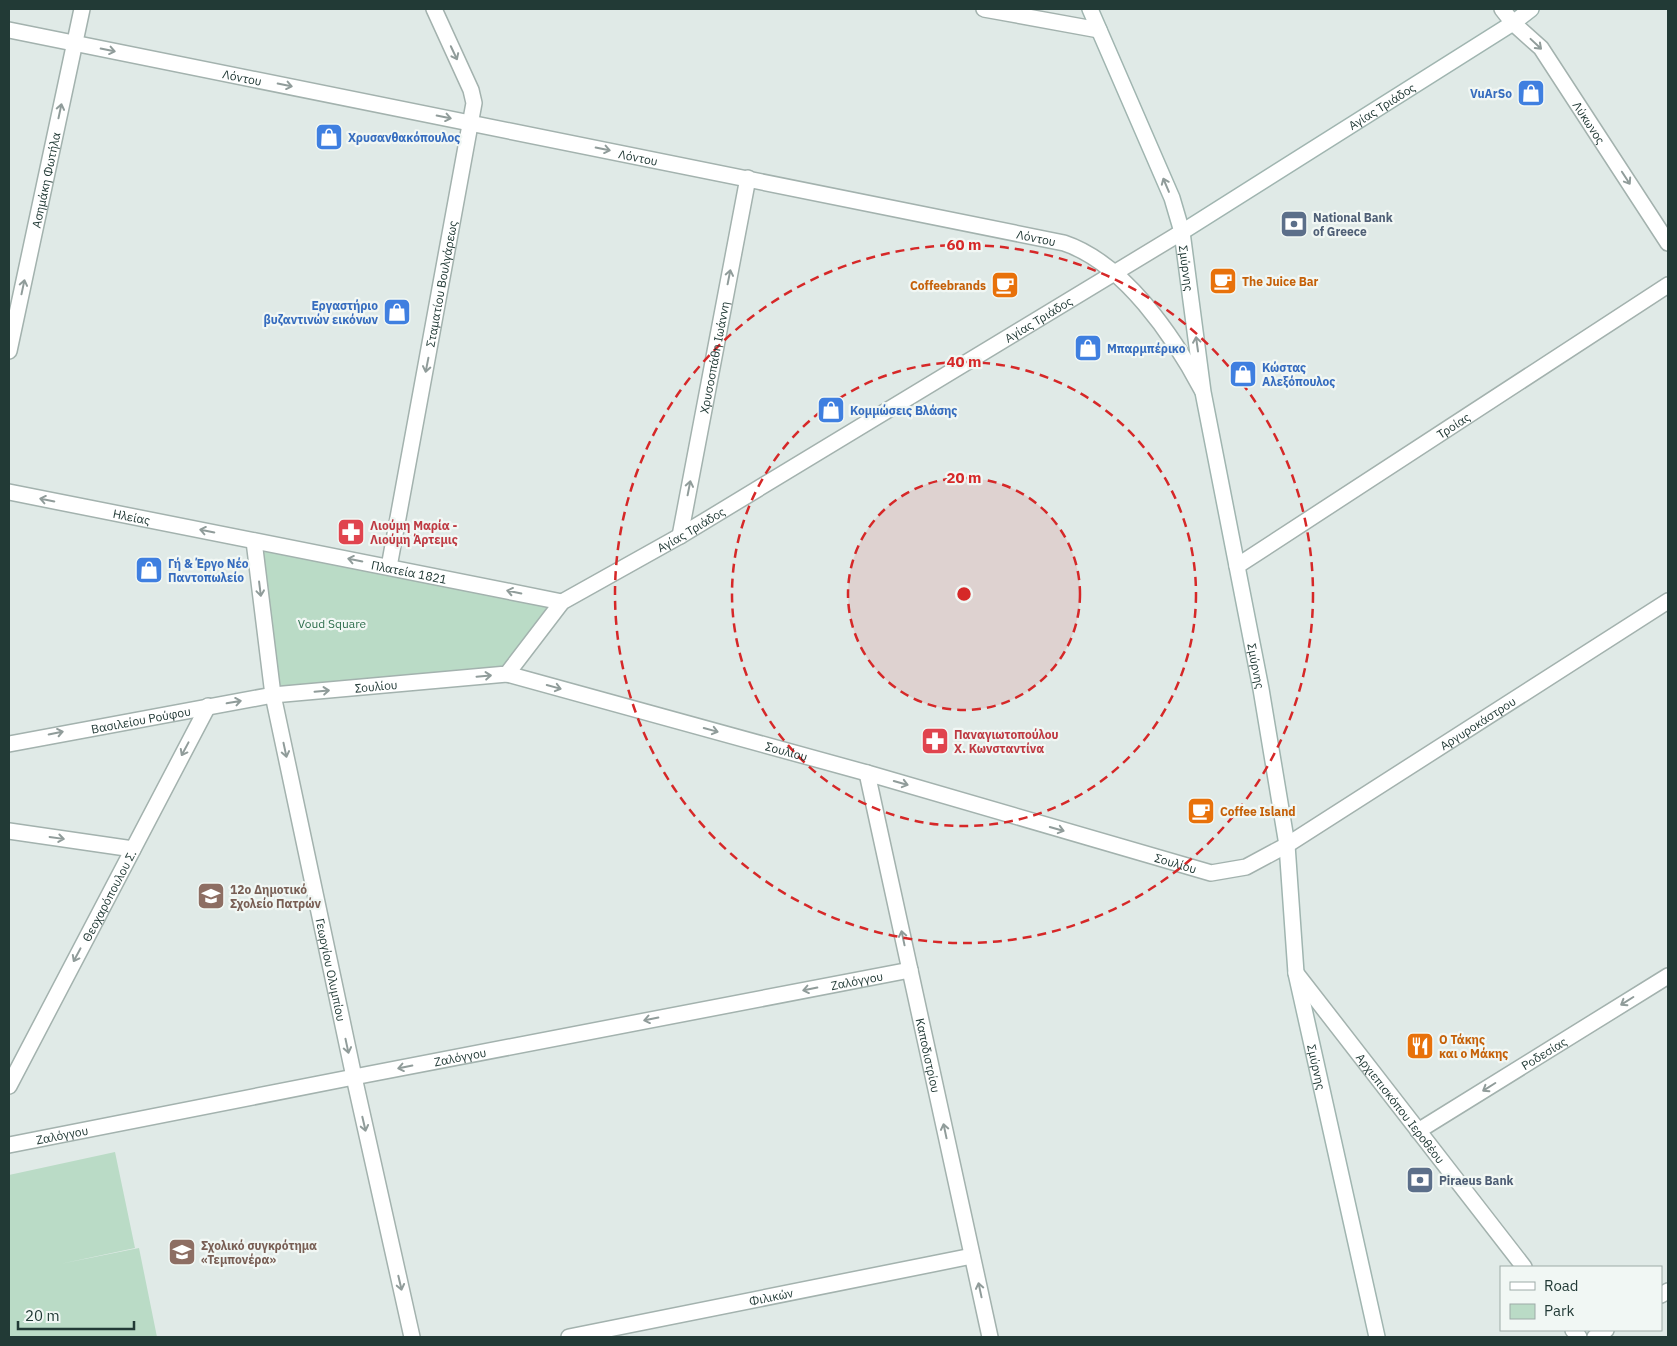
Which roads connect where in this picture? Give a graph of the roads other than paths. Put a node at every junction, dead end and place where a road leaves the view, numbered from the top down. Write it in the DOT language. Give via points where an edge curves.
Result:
graph roads {
  1 [pos="82,9"];
  2 [pos="434,9"];
  3 [pos="984,9"];
  4 [pos="1090,9"];
  5 [pos="1489,9"];
  6 [pos="1502,9"];
  7 [pos="1531,9"];
  8 [pos="1513,24"];
  9 [pos="9,30"];
  10 [pos="1099,30"];
  11 [pos="74,43"];
  12 [pos="472,122"];
  13 [pos="748,178"];
  14 [pos="1182,232"];
  15 [pos="1668,243"];
  16 [pos="1114,272"];
  17 [pos="1668,284"];
  18 [pos="9,351"];
  19 [pos="1203,392"];
  20 [pos="9,492"];
  21 [pos="680,536"];
  22 [pos="254,541"];
  23 [pos="389,566"];
  24 [pos="1237,566"];
  25 [pos="1668,601"];
  26 [pos="562,602"];
  27 [pos="507,674"];
  28 [pos="273,695"];
  29 [pos="208,706"];
  30 [pos="9,744"];
  31 [pos="866,773"];
  32 [pos="9,831"];
  33 [pos="1287,846"];
  34 [pos="133,849"];
  35 [pos="910,970"];
  36 [pos="1296,973"];
  37 [pos="1668,976"];
  38 [pos="354,1077"];
  39 [pos="9,1086"];
  40 [pos="1418,1131"];
  41 [pos="9,1145"];
  42 [pos="972,1256"];
  43 [pos="1523,1266"];
  44 [pos="412,1337"];
  45 [pos="570,1337"];
  46 [pos="990,1337"];
  47 [pos="1377,1337"];
  1 -- 11 [label="street, Ασημάκη Φωτήλα"];
  2 -- 12 [label="street, Σταματίου Βουλγάρεως, one-way" via="471,90 474,103"];
  3 -- 10 [label="street"];
  4 -- 10 [label="street, Σμύρνης"];
  5 -- 8 [label="street"];
  6 -- 8 [label="street, Λύκωνος"];
  7 -- 8 [label="street, Αγίας Τριάδος"];
  8 -- 14 [label="street, Αγίας Τριάδος"];
  8 -- 15 [label="street, Λύκωνος, one-way" via="1541,48"];
  9 -- 11 [label="street, Λόντου"];
  14 -- 10 [label="street, Σμύρνης, one-way" via="1172,198"];
  11 -- 12 [label="street, Λόντου, one-way"];
  18 -- 11 [label="street, Ασημάκη Φωτήλα, one-way"];
  12 -- 13 [label="street, Λόντου, one-way"];
  12 -- 23 [label="street, Σταματίου Βουλγάρεως, one-way"];
  13 -- 16 [label="street, Λόντου" via="1064,242 1089,253"];
  21 -- 13 [label="street, Χρυσοσπάθη Ιωάννη, one-way"];
  14 -- 16 [label="street, Αγίας Τριάδος"];
  19 -- 14 [label="street, Σμύρνης, one-way"];
  16 -- 19 [label="street, Λόντου" via="1166,330"];
  16 -- 21 [label="street, Αγίας Τριάδος"];
  17 -- 24 [label="street, Τροίας"];
  19 -- 24 [label="street, Σμύρνης"];
  22 -- 20 [label="street, Ηλείας, one-way"];
  21 -- 26 [label="street, Αγίας Τριάδος"];
  23 -- 22 [label="street, Πλατεία 1821, one-way"];
  22 -- 28 [label="street, Γεωργίου Ολυμπίου, one-way"];
  26 -- 23 [label="street, Πλατεία 1821, one-way"];
  24 -- 33 [label="street, Σμύρνης"];
  25 -- 33 [label="street, Αργυροκάστρου"];
  26 -- 27 [label="street, Αγίας Τριάδος"];
  28 -- 27 [label="street, Σουλίου, one-way"];
  27 -- 31 [label="street, Σουλίου, one-way"];
  29 -- 28 [label="street, Βασιλείου Ρούφου, one-way"];
  28 -- 38 [label="street, Γεωργίου Ολυμπίου, one-way"];
  30 -- 29 [label="street, Βασιλείου Ρούφου, one-way"];
  29 -- 34 [label="street, Θεοχαρόπουλου Σ., one-way"];
  31 -- 33 [label="street, Σουλίου, one-way" via="1211,873 1246,867"];
  35 -- 31 [label="street, Καποδιστρίου, one-way"];
  32 -- 34 [label="street, one-way"];
  33 -- 36 [label="street, Σμύρνης"];
  34 -- 39 [label="street, Θεοχαρόπουλου Σ., one-way"];
  35 -- 38 [label="street, Ζαλόγγου, one-way"];
  42 -- 35 [label="street, Καποδιστρίου, one-way"];
  36 -- 40 [label="street, Αρχιεπισκόπου Ιεροθέου"];
  36 -- 47 [label="street, Σμύρνης"];
  37 -- 40 [label="street, Ροδεσίας, one-way"];
  38 -- 41 [label="street, Ζαλόγγου"];
  38 -- 44 [label="street, Γεωργίου Ολυμπίου, one-way"];
  40 -- 43 [label="street, Αρχιεπισκόπου Ιεροθέου"];
  42 -- 45 [label="street, Φιλικών"];
  46 -- 42 [label="street, Καποδιστρίου, one-way"];
}
